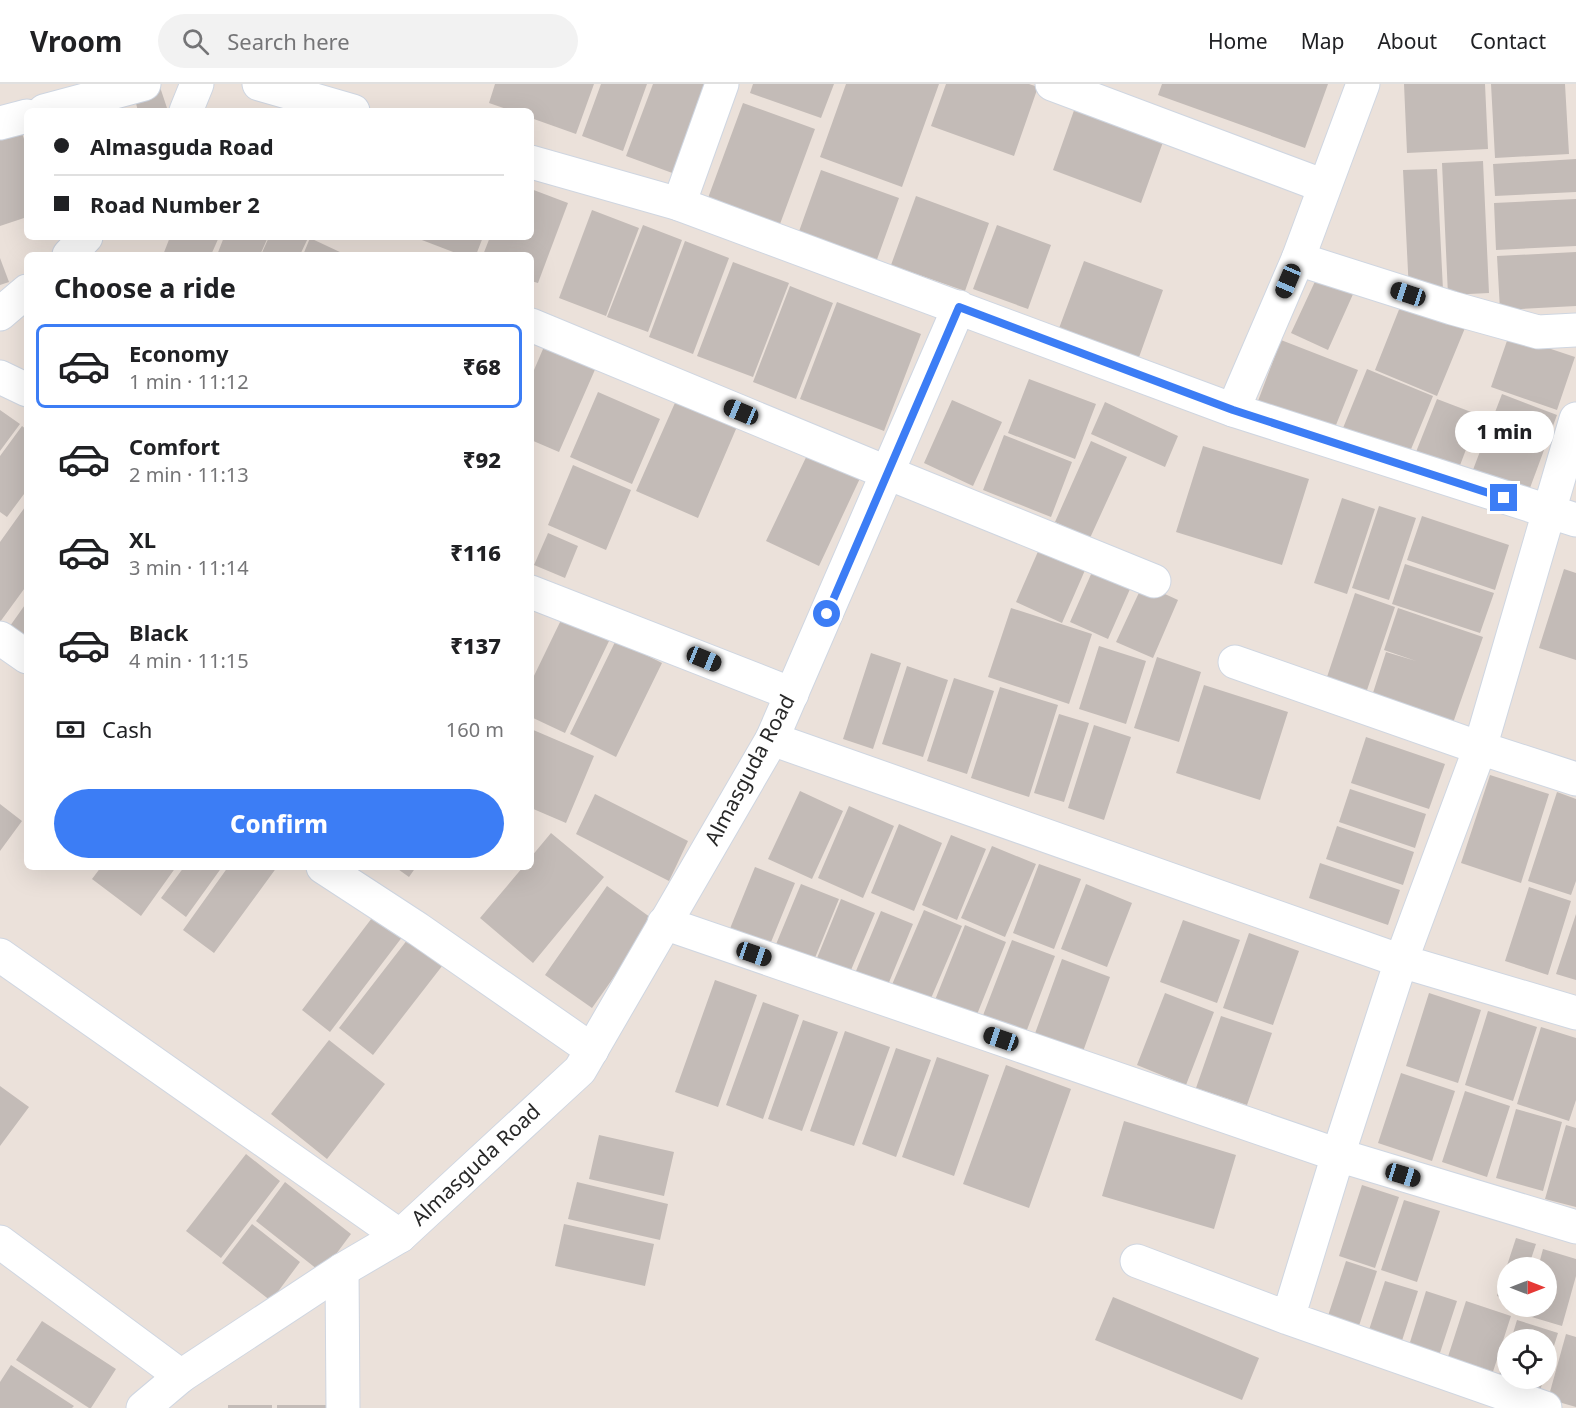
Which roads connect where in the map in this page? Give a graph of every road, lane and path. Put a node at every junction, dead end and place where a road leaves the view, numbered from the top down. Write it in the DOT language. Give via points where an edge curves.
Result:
graph roads {
  1 [pos="144,84"];
  2 [pos="196,84"];
  3 [pos="259,84"];
  4 [pos="722,84"];
  5 [pos="1052,84"];
  6 [pos="1363,84"];
  7 [pos="55,108"];
  8 [pos="187,108"];
  9 [pos="343,108"];
  10 [pos="24,117"];
  11 [pos="0,123"];
  12 [pos="534,163"];
  13 [pos="1324,186"];
  14 [pos="679,204"];
  15 [pos="83,240"];
  16 [pos="72,252"];
  17 [pos="1298,259"];
  18 [pos="24,294"];
  19 [pos="959,307"];
  20 [pos="0,314"];
  21 [pos="534,326"];
  22 [pos="1576,330"];
  23 [pos="0,377"];
  24 [pos="24,389"];
  25 [pos="1233,410"];
  26 [pos="1576,419"];
  27 [pos="888,473"];
  28 [pos="1563,516"];
  29 [pos="1154,581"];
  30 [pos="534,593"];
  31 [pos="0,638"];
  32 [pos="24,655"];
  33 [pos="1235,662"];
  34 [pos="792,694"];
  35 [pos="772,739"];
  36 [pos="1479,748"];
  37 [pos="1576,779"];
  38 [pos="328,870"];
  39 [pos="664,923"];
  40 [pos="0,955"];
  41 [pos="1401,961"];
  42 [pos="1576,1013"];
  43 [pos="592,1050"];
  44 [pos="1338,1155"];
  45 [pos="1576,1227"];
  46 [pos="400,1236"];
  47 [pos="0,1242"];
  48 [pos="1137,1261"];
  49 [pos="342,1270"];
  50 [pos="1288,1318"];
  51 [pos="181,1376"];
  52 [pos="142,1408"];
  53 [pos="343,1408"];
  54 [pos="1545,1408"];
  1 -- 7 [label="street"];
  2 -- 8 [label="street"];
  3 -- 9 [label="street"];
  4 -- 14 [label="street"];
  5 -- 13 [label="street"];
  6 -- 13 [label="street"];
  10 -- 11 [label="street"];
  12 -- 14 [label="street"];
  13 -- 17 [label="street"];
  14 -- 19 [label="street"];
  15 -- 16 [label="street"];
  17 -- 22 [label="street" via="1452,309 1538,332"];
  17 -- 25 [label="street"];
  18 -- 20 [label="street"];
  19 -- 25 [label="street"];
  19 -- 27 [label="street, Almasguda Road"];
  21 -- 27 [label="street"];
  23 -- 24 [label="street"];
  25 -- 28 [label="street"];
  26 -- 28 [label="street"];
  27 -- 29 [label="street"];
  27 -- 34 [label="street, Almasguda Road"];
  28 -- 36 [label="street"];
  30 -- 34 [label="street"];
  31 -- 32 [label="street"];
  33 -- 36 [label="street"];
  34 -- 35 [label="street, Almasguda Road"];
  35 -- 39 [label="street, Almasguda Road"];
  35 -- 41 [label="street"];
  36 -- 37 [label="street"];
  36 -- 41 [label="street"];
  38 -- 43 [label="street"];
  39 -- 43 [label="street, Almasguda Road"];
  39 -- 44 [label="street"];
  40 -- 46 [label="street"];
  41 -- 42 [label="street"];
  41 -- 44 [label="street"];
  43 -- 46 [label="street, Almasguda Road" via="580,1070"];
  44 -- 45 [label="street"];
  44 -- 50 [label="street"];
  46 -- 49 [label="street, Almasguda Road"];
  47 -- 51 [label="street"];
  48 -- 50 [label="street"];
  49 -- 51 [label="street, Almasguda Road"];
  49 -- 53 [label="street"];
  50 -- 54 [label="street"];
  51 -- 52 [label="street, Almasguda Road"];
}
